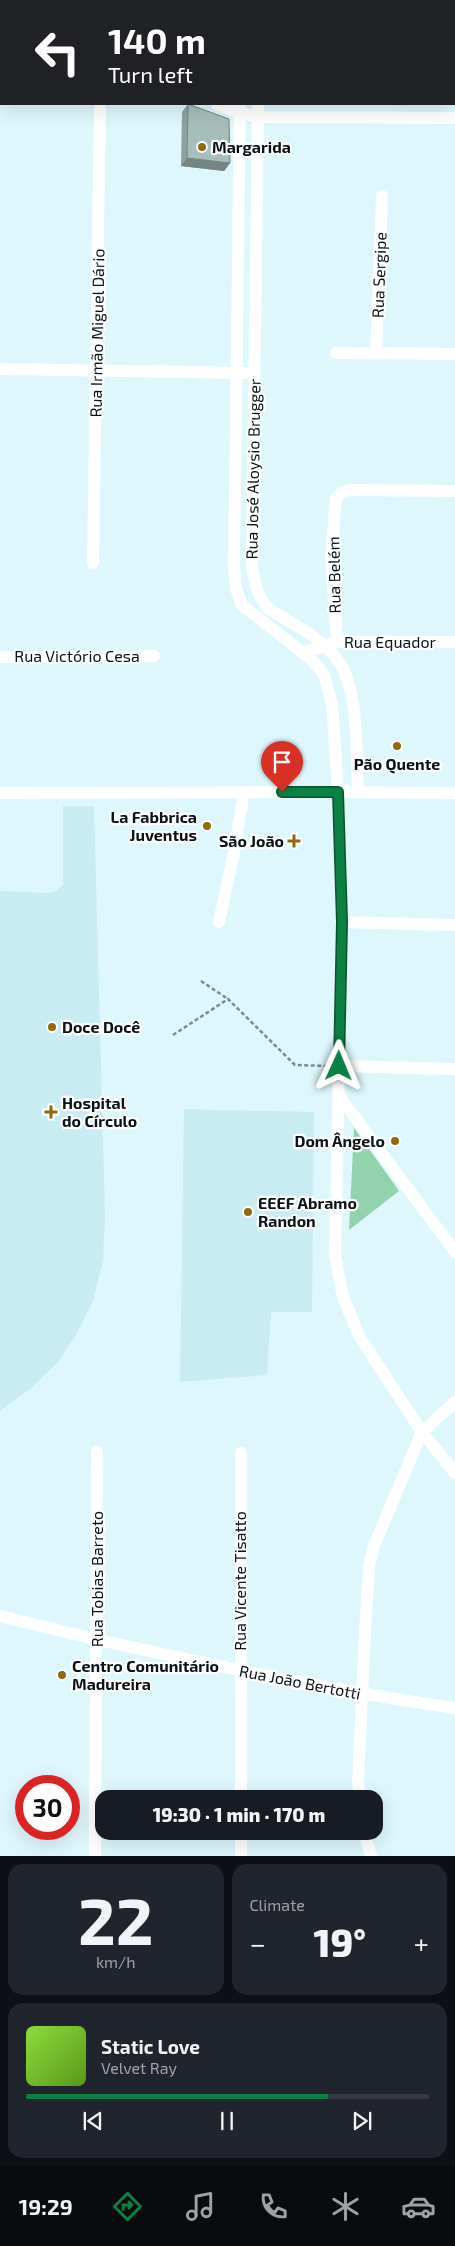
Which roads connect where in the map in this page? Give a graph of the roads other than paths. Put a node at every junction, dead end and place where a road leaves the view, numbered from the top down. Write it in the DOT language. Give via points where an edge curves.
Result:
graph roads {
  1 [pos="100,105"];
  2 [pos="222,105"];
  3 [pos="240,109"];
  4 [pos="258,110"];
  5 [pos="455,118"];
  6 [pos="382,196"];
  7 [pos="336,353"];
  8 [pos="376,354"];
  9 [pos="455,354"];
  10 [pos="0,369"];
  11 [pos="96,369"];
  12 [pos="238,372"];
  13 [pos="254,373"];
  14 [pos="455,491"];
  15 [pos="234,518"];
  16 [pos="252,519"];
  17 [pos="93,563"];
  18 [pos="252,565"];
  19 [pos="234,566"];
  20 [pos="268,608"];
  21 [pos="258,620"];
  22 [pos="455,642"];
  23 [pos="330,643"];
  24 [pos="304,652"];
  25 [pos="154,656"];
  26 [pos="0,657"];
  27 [pos="352,699"];
  28 [pos="332,704"];
  29 [pos="244,792"];
  30 [pos="338,792"];
  31 [pos="358,792"];
  32 [pos="0,794"];
  33 [pos="455,794"];
  34 [pos="219,922"];
  35 [pos="342,922"];
  36 [pos="455,925"];
  37 [pos="339,1066"];
  38 [pos="455,1070"];
  39 [pos="339,1096"];
  40 [pos="455,1252"];
  41 [pos="455,1402"];
  42 [pos="422,1432"];
  43 [pos="97,1452"];
  44 [pos="241,1453"];
  45 [pos="455,1473"];
  46 [pos="0,1616"];
  47 [pos="98,1640"];
  48 [pos="239,1671"];
  49 [pos="363,1695"];
  50 [pos="455,1708"];
  51 [pos="241,1790"];
  52 [pos="359,1790"];
  53 [pos="241,1840"];
  54 [pos="367,1840"];
  55 [pos="95,1856"];
  56 [pos="241,1856"];
  57 [pos="371,1856"];
  1 -- 11 [label="street, Rua Irmão Miguel Dário"];
  2 -- 3 [label="street"];
  3 -- 4 [label="street"];
  3 -- 12 [label="street, Rua José Aloysio Brugger"];
  4 -- 5 [label="street"];
  4 -- 13 [label="street, Rua José Aloysio Brugger"];
  6 -- 8 [label="street, Rua Sergipe"];
  7 -- 8 [label="street"];
  8 -- 9 [label="street"];
  10 -- 11 [label="street"];
  11 -- 12 [label="street"];
  11 -- 17 [label="street, Rua Irmão Miguel Dário"];
  12 -- 13 [label="street"];
  12 -- 15 [label="street, Rua José Aloysio Brugger"];
  13 -- 16 [label="street, Rua José Aloysio Brugger"];
  14 -- 23 [label="street, Rua Belém" via="350,490 336,498 331,558"];
  15 -- 16 [label="street"];
  15 -- 19 [label="street, Rua José Aloysio Brugger"];
  16 -- 18 [label="street, Rua José Aloysio Brugger"];
  18 -- 19 [label="street"];
  18 -- 20 [label="street, Rua José Aloysio Brugger" via="259,595"];
  19 -- 21 [label="street, Rua José Aloysio Brugger" via="236,589 242,605"];
  20 -- 21 [label="street"];
  20 -- 23 [label="street"];
  21 -- 24 [label="street, Rua José Aloysio Brugger"];
  22 -- 23 [label="street, Rua Equador"];
  23 -- 24 [label="street"];
  23 -- 27 [label="street" via="348,680"];
  24 -- 28 [label="street, Rua José Aloysio Brugger" via="324,676"];
  25 -- 26 [label="street, Rua Victório Cesa"];
  27 -- 28 [label="street"];
  27 -- 31 [label="street"];
  28 -- 30 [label="street, Rua José Aloysio Brugger"];
  29 -- 30 [label="street"];
  29 -- 32 [label="street"];
  29 -- 34 [label="street"];
  30 -- 31 [label="street"];
  30 -- 35 [label="street, Rua José Aloysio Brugger"];
  31 -- 33 [label="street"];
  35 -- 36 [label="street"];
  35 -- 37 [label="street, Rua José Aloysio Brugger"];
  37 -- 38 [label="street"];
  37 -- 39 [label="street, Rua José Aloysio Brugger"];
  39 -- 40 [label="street"];
  39 -- 42 [label="street, Rua José Aloysio Brugger" via="335,1256 343,1297 358,1336"];
  41 -- 42 [label="street"];
  42 -- 45 [label="street, Rua José Aloysio Brugger"];
  42 -- 49 [label="street" via="373,1548 369,1567"];
  43 -- 47 [label="street, Rua Tobias Barreto"];
  44 -- 48 [label="street, Rua Vicente Tisatto"];
  46 -- 47 [label="street, Rua João Bertotti"];
  47 -- 48 [label="street, Rua João Bertotti"];
  47 -- 55 [label="street, Rua Tobias Barreto"];
  48 -- 49 [label="street, Rua João Bertotti"];
  48 -- 51 [label="street, Rua Vicente Tisatto"];
  49 -- 50 [label="street, Rua João Bertotti"];
  49 -- 52 [label="street"];
  53 -- 56 [label="street"];
  54 -- 57 [label="street"];
}
